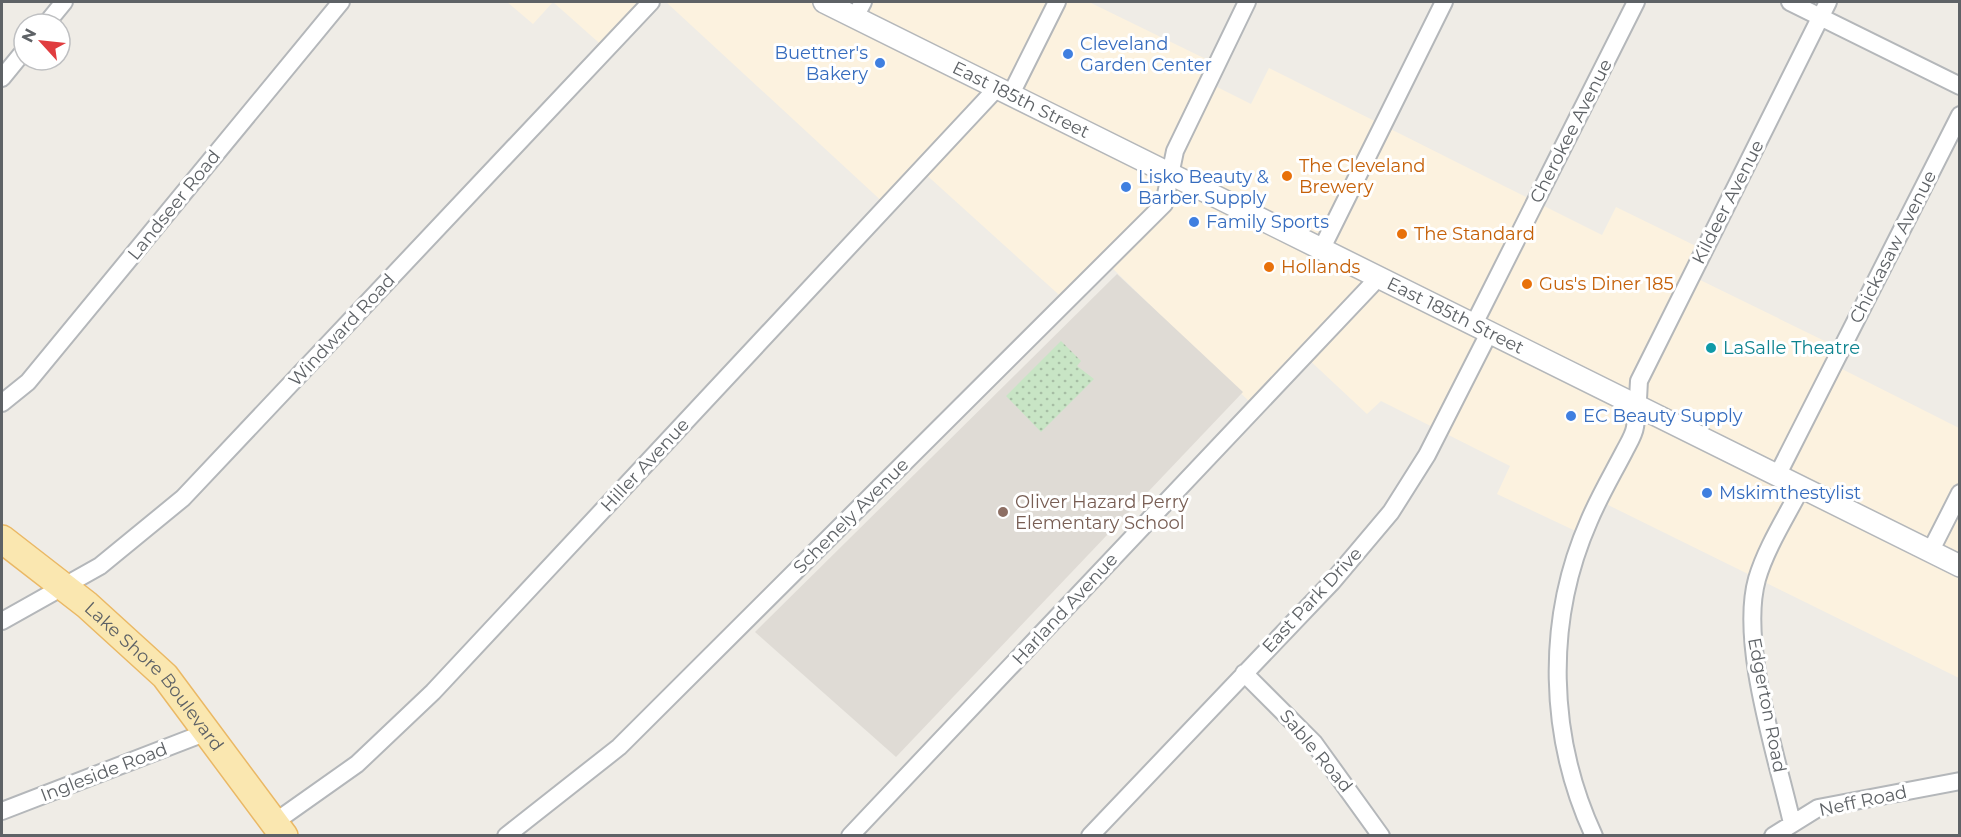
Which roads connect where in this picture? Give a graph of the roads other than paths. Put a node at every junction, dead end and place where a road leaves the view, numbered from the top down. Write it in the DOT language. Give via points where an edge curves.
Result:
graph roads {
  1 [pos="341,2"];
  2 [pos="651,2"];
  3 [pos="824,2"];
  4 [pos="1057,2"];
  5 [pos="1247,2"];
  6 [pos="1444,2"];
  7 [pos="1636,2"];
  8 [pos="1790,2"];
  9 [pos="1828,2"];
  10 [pos="859,9"];
  11 [pos="1821,17"];
  12 [pos="12,66"];
  13 [pos="2,78"];
  14 [pos="1959,86"];
  15 [pos="1003,92"];
  16 [pos="1959,115"];
  17 [pos="1169,176"];
  18 [pos="1322,248"];
  19 [pos="1379,277"];
  20 [pos="1482,328"];
  21 [pos="2,403"];
  22 [pos="1638,405"];
  23 [pos="1777,476"];
  24 [pos="1801,488"];
  25 [pos="1959,493"];
  26 [pos="2,539"];
  27 [pos="1930,552"];
  28 [pos="1959,566"];
  29 [pos="63,587"];
  30 [pos="2,621"];
  31 [pos="1244,673"];
  32 [pos="207,732"];
  33 [pos="1959,781"];
  34 [pos="2,811"];
  35 [pos="1792,823"];
  36 [pos="279,829"];
  37 [pos="506,836"];
  38 [pos="850,836"];
  39 [pos="1090,836"];
  40 [pos="1381,836"];
  41 [pos="1594,836"];
  42 [pos="1773,836"];
  1 -- 21 [label="street, Landseer Road" via="28,382"];
  2 -- 29 [label="street, Windward Road" via="183,498 100,566"];
  3 -- 10 [label="street, East 185th Street"];
  4 -- 15 [label="street, Hiller Avenue"];
  5 -- 17 [label="street, Schenely Avenue" via="1175,151"];
  6 -- 18 [label="street"];
  7 -- 20 [label="street, Cherokee Avenue"];
  8 -- 11 [label="street"];
  9 -- 11 [label="street, Kildeer Avenue"];
  10 -- 15 [label="street, East 185th Street"];
  11 -- 14 [label="street"];
  11 -- 22 [label="street, Kildeer Avenue" via="1638,381"];
  12 -- 13 [label="street"];
  15 -- 17 [label="street, East 185th Street"];
  15 -- 36 [label="street, Hiller Avenue" via="433,692 357,764"];
  16 -- 23 [label="street, Chickasaw Avenue"];
  17 -- 18 [label="street, East 185th Street"];
  17 -- 37 [label="street, Schenely Avenue" via="1164,204 964,405 619,747"];
  18 -- 19 [label="street, East 185th Street"];
  19 -- 20 [label="street, East 185th Street"];
  19 -- 38 [label="street, Harland Avenue"];
  20 -- 22 [label="street, East 185th Street"];
  20 -- 31 [label="street, East Park Drive" via="1427,455 1391,512 1332,582"];
  22 -- 23 [label="street, East 185th Street"];
  22 -- 41 [label="street, Kildeer Avenue" via="1635,429 1588,521 1565,599 1557,656 1557,697 1569,769"];
  23 -- 24 [label="street, East 185th Street"];
  24 -- 27 [label="street, East 185th Street"];
  24 -- 35 [label="street, Edgerton Road" via="1757,579 1752,622 1754,656"];
  25 -- 27 [label="street"];
  26 -- 29 [label="main road, Lake Shore Boulevard"];
  27 -- 28 [label="street, East 185th Street"];
  29 -- 30 [label="street, Windward Road"];
  29 -- 32 [label="main road, Lake Shore Boulevard" via="165,676"];
  31 -- 39 [label="street, East Park Drive"];
  31 -- 40 [label="street, Sable Road" via="1314,743"];
  32 -- 34 [label="street, Ingleside Road"];
  32 -- 36 [label="main road, Lake Shore Boulevard"];
  33 -- 35 [label="street, Neff Road" via="1818,808"];
  35 -- 42 [label="street, Neff Road"];
}
